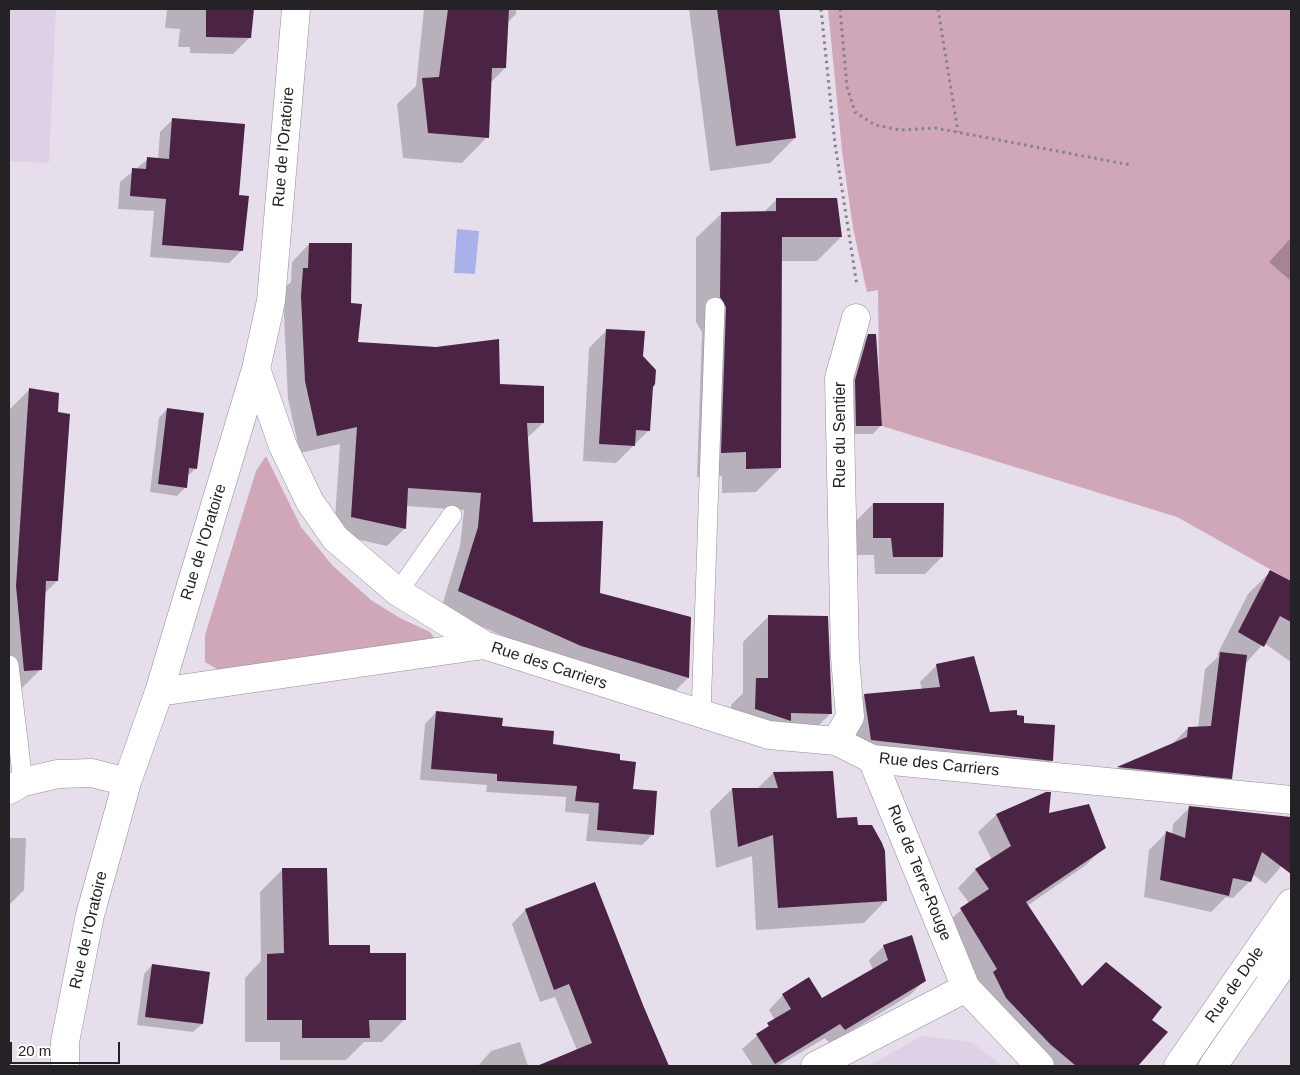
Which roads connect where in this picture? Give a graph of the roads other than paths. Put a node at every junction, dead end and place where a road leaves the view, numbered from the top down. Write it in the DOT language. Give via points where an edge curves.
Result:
graph roads {
  1 [pos="296,9"];
  2 [pos="715,307"];
  3 [pos="856,318"];
  4 [pos="256,369"];
  5 [pos="452,515"];
  6 [pos="398,592"];
  7 [pos="484,645"];
  8 [pos="9,665"];
  9 [pos="159,692"];
  10 [pos="701,714"];
  11 [pos="836,741"];
  12 [pos="872,759"];
  13 [pos="127,782"];
  14 [pos="16,786"];
  15 [pos="1291,800"];
  16 [pos="1291,903"];
  17 [pos="1291,931"];
  18 [pos="1291,954"];
  19 [pos="1272,979"];
  20 [pos="966,988"];
  21 [pos="65,1066"];
  22 [pos="815,1066"];
  23 [pos="1040,1066"];
  24 [pos="1178,1066"];
  25 [pos="1213,1066"];
  1 -- 4 [label="street, Rue de l'Oratoire" via="271,301"];
  2 -- 10 [label="lane"];
  3 -- 11 [label="street, Rue du Sentier" via="839,378 845,657 850,717"];
  4 -- 6 [label="street, Rue des Carriers" via="283,446 310,502 335,538"];
  4 -- 9 [label="street, Rue de l'Oratoire"];
  5 -- 6 [label="lane"];
  6 -- 7 [label="street, Rue des Carriers"];
  7 -- 9 [label="street, Rue des Carriers"];
  7 -- 10 [label="street, Rue des Carriers"];
  8 -- 14 [label="lane"];
  9 -- 13 [label="street, Rue de l'Oratoire"];
  10 -- 11 [label="street, Rue des Carriers" via="769,735"];
  11 -- 12 [label="street, Rue des Carriers"];
  12 -- 15 [label="street, Rue des Carriers"];
  12 -- 20 [label="street, Rue de Terre-Rouge"];
  13 -- 14 [label="street" via="92,773 58,774"];
  13 -- 21 [label="street, Rue de l'Oratoire" via="90,915 65,1042"];
  16 -- 24 [label="street, Rue de Dole"];
  17 -- 19 [label="street" via="1268,964"];
  18 -- 19 [label="street, Rue de Dole"];
  19 -- 25 [label="street, Rue de Dole"];
  20 -- 22 [label="street"];
  20 -- 23 [label="street, Rue de Terre-Rouge"];
}
